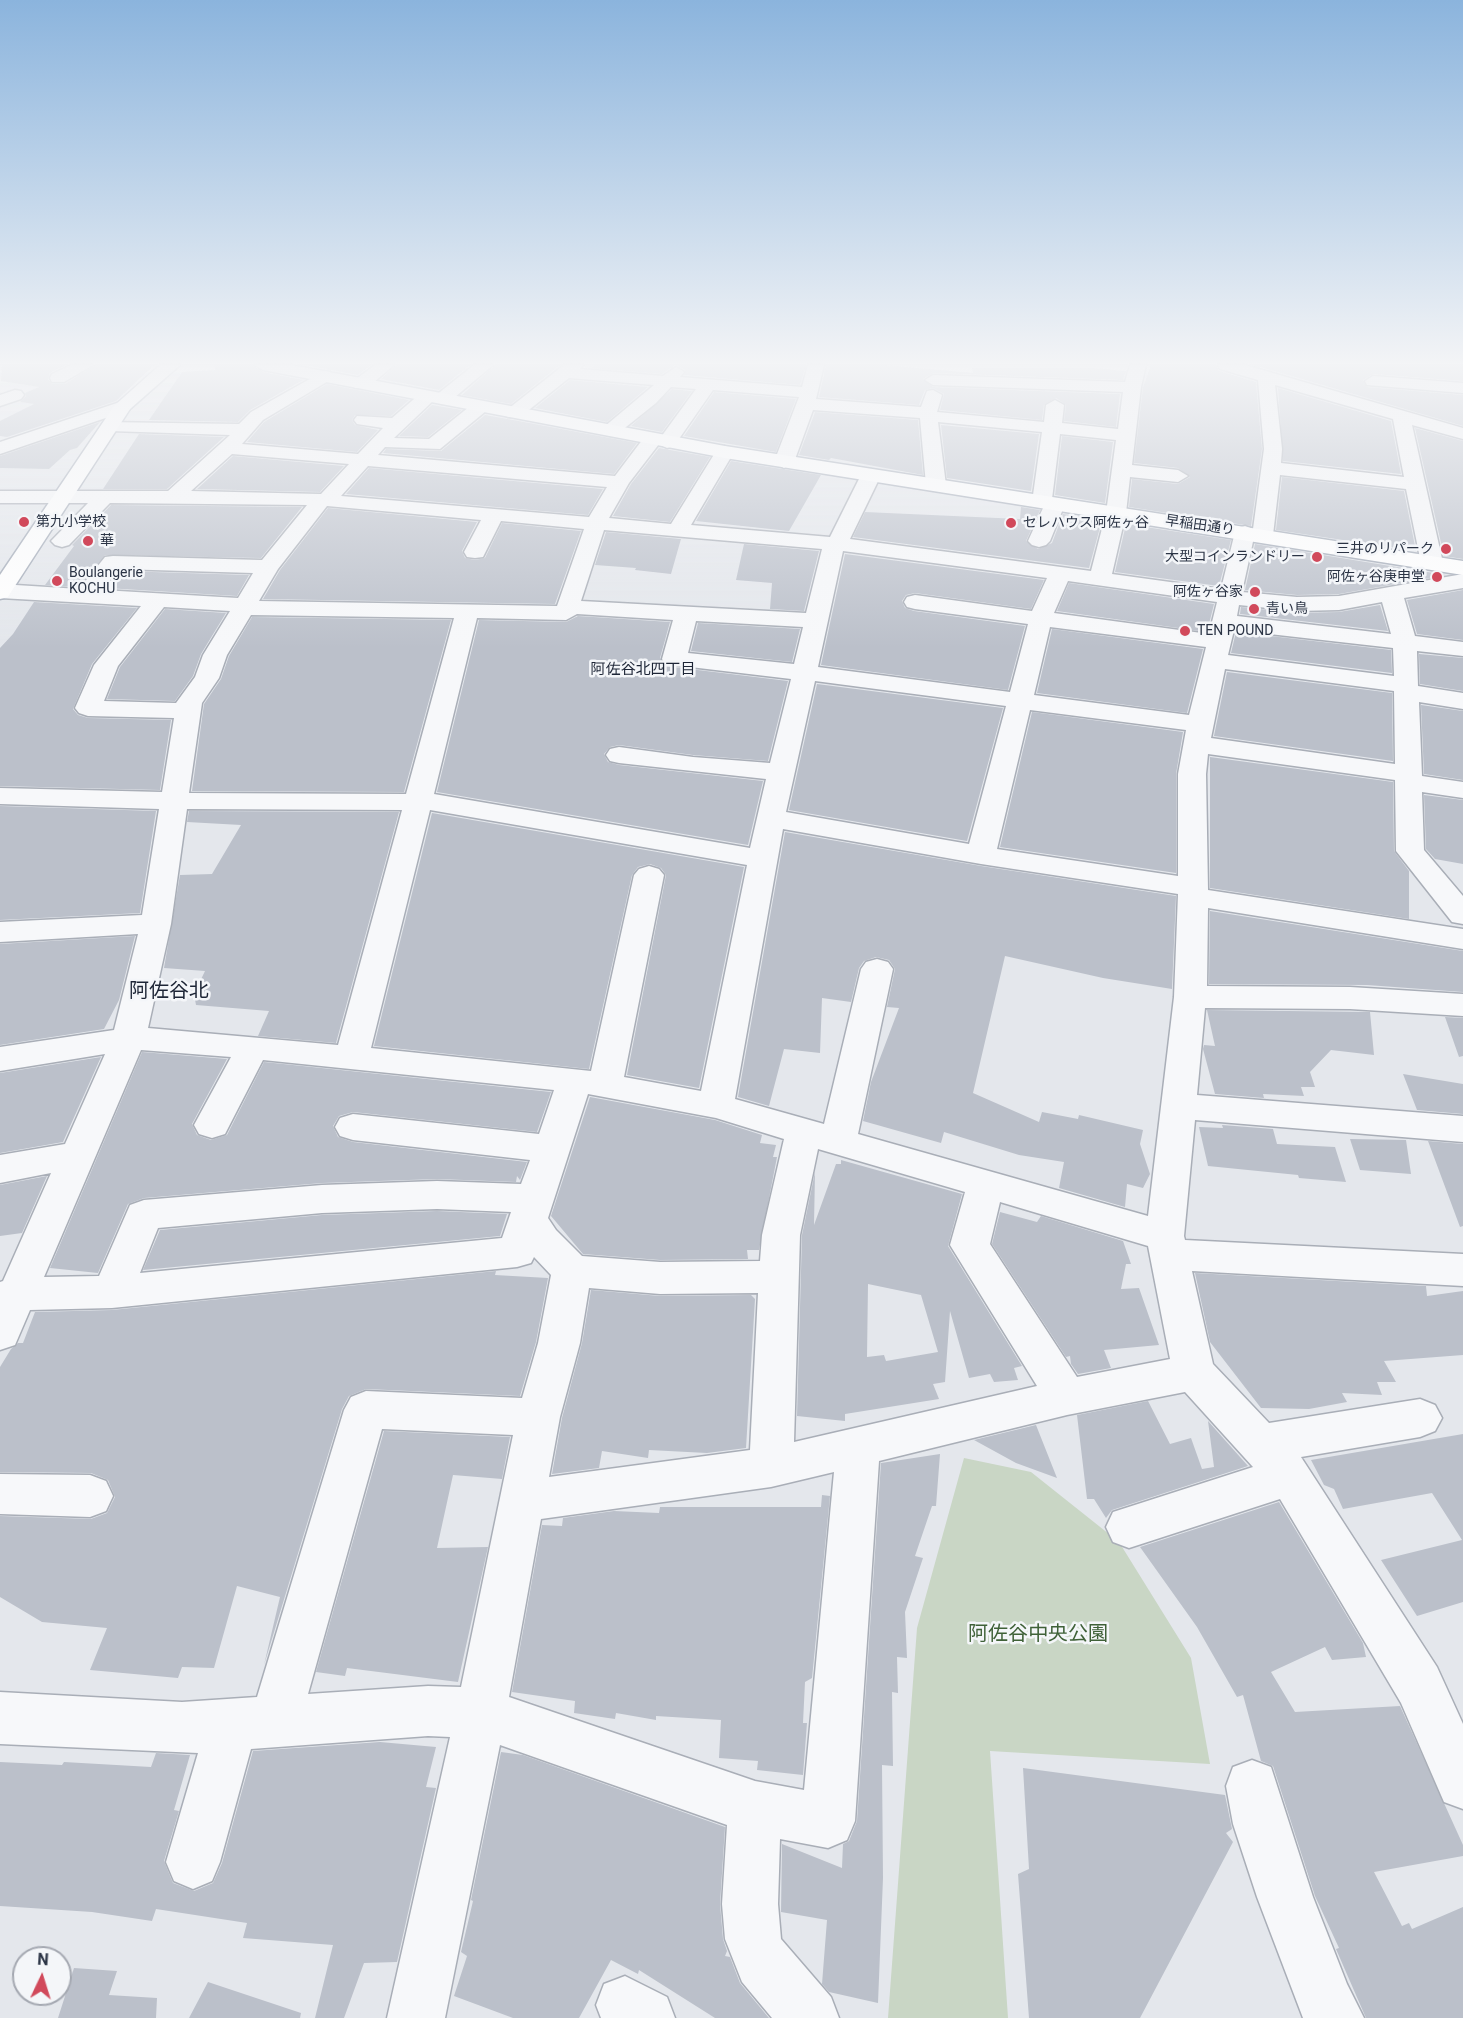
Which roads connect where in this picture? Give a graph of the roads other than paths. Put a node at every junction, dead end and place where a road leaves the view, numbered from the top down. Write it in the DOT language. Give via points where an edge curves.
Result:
graph roads {
  1 [pos="89,459"];
  2 [pos="215,459"];
  3 [pos="363,459"];
  4 [pos="423,459"];
  5 [pos="642,459"];
  6 [pos="721,459"];
  7 [pos="767,459"];
  8 [pos="785,459"];
  9 [pos="933,459"];
  10 [pos="1051,459"];
  11 [pos="1123,459"];
  12 [pos="1272,459"];
  13 [pos="1408,459"];
  14 [pos="784,462"];
  15 [pos="1271,468"];
  16 [pos="1122,470"];
  17 [pos="499,471"];
  18 [pos="871,475"];
  19 [pos="1178,476"];
  20 [pos="620,482"];
  21 [pos="1416,483"];
  22 [pos="936,485"];
  23 [pos="174,496"];
  24 [pos="0,497"];
  25 [pos="64,497"];
  26 [pos="104,498"];
  27 [pos="477,498"];
  28 [pos="321,501"];
  29 [pos="1049,503"];
  30 [pos="1116,513"];
  31 [pos="494,514"];
  32 [pos="596,523"];
  33 [pos="678,529"];
  34 [pos="1254,534"];
  35 [pos="62,541"];
  36 [pos="1039,541"];
  37 [pos="836,544"];
  38 [pos="475,552"];
  39 [pos="1432,563"];
  40 [pos="268,567"];
  41 [pos="1463,568"];
  42 [pos="1060,573"];
  43 [pos="1100,578"];
  44 [pos="1463,581"];
  45 [pos="0,592"];
  46 [pos="1391,593"];
  47 [pos="86,595"];
  48 [pos="157,601"];
  49 [pos="915,602"];
  50 [pos="244,606"];
  51 [pos="959,606"];
  52 [pos="569,607"];
  53 [pos="467,614"];
  54 [pos="687,614"];
  55 [pos="1041,617"];
  56 [pos="817,621"];
  57 [pos="952,628"];
  58 [pos="1222,630"];
  59 [pos="1405,644"];
  60 [pos="1463,649"];
  61 [pos="806,673"];
  62 [pos="1405,689"];
  63 [pos="1019,700"];
  64 [pos="1463,700"];
  65 [pos="187,711"];
  66 [pos="1198,734"];
  67 [pos="619,755"];
  68 [pos="782,772"];
  69 [pos="1408,778"];
  70 [pos="1463,790"];
  71 [pos="0,796"];
  72 [pos="174,801"];
  73 [pos="419,802"];
  74 [pos="771,818"];
  75 [pos="981,855"];
  76 [pos="763,859"];
  77 [pos="649,875"];
  78 [pos="1431,876"];
  79 [pos="1463,881"];
  80 [pos="1193,892"];
  81 [pos="1463,915"];
  82 [pos="156,924"];
  83 [pos="0,932"];
  84 [pos="1463,939"];
  85 [pos="877,969"];
  86 [pos="1190,998"];
  87 [pos="1463,1005"];
  88 [pos="129,1039"];
  89 [pos="252,1048"];
  90 [pos="351,1058"];
  91 [pos="0,1059"];
  92 [pos="590,1083"];
  93 [pos="716,1106"];
  94 [pos="1179,1107"];
  95 [pos="212,1125"];
  96 [pos="353,1127"];
  97 [pos="1463,1129"];
  98 [pos="821,1136"];
  99 [pos="549,1149"];
  100 [pos="78,1155"];
  101 [pos="0,1169"];
  102 [pos="986,1184"];
  103 [pos="531,1209"];
  104 [pos="1167,1245"];
  105 [pos="572,1270"];
  106 [pos="1463,1270"];
  107 [pos="779,1277"];
  108 [pos="112,1292"];
  109 [pos="10,1296"];
  110 [pos="0,1333"];
  111 [pos="1194,1372"];
  112 [pos="1067,1397"];
  113 [pos="538,1417"];
  114 [pos="1420,1418"];
  115 [pos="858,1447"];
  116 [pos="1275,1460"];
  117 [pos="771,1467"];
  118 [pos="0,1494"];
  119 [pos="90,1496"];
  120 [pos="522,1501"];
  121 [pos="1129,1527"];
  122 [pos="481,1713"];
  123 [pos="0,1718"];
  124 [pos="253,1724"];
  125 [pos="1463,1783"];
  126 [pos="1252,1786"];
  127 [pos="755,1808"];
  128 [pos="193,1862"];
  129 [pos="421,2016"];
  130 [pos="810,2018"];
  131 [pos="1335,2018"];
  1 -- 25 [label="main road"];
  2 -- 23 [label="street"];
  3 -- 28 [label="street"];
  4 -- 17 [label="street"];
  5 -- 20 [label="street"];
  6 -- 33 [label="street"];
  7 -- 14 [label="main road, 早稲田通り"];
  8 -- 14 [label="street"];
  9 -- 22 [label="street"];
  10 -- 29 [label="street"];
  11 -- 16 [label="street"];
  12 -- 15 [label="street"];
  13 -- 21 [label="street"];
  14 -- 18 [label="main road, 早稲田通り"];
  15 -- 21 [label="street"];
  15 -- 34 [label="street"];
  16 -- 19 [label="street"];
  16 -- 30 [label="street"];
  17 -- 20 [label="street"];
  17 -- 27 [label="street"];
  18 -- 22 [label="main road, 早稲田通り"];
  18 -- 37 [label="street"];
  20 -- 32 [label="street"];
  21 -- 39 [label="street"];
  22 -- 29 [label="main road, 早稲田通り"];
  23 -- 26 [label="street"];
  23 -- 28 [label="street" via="238,495"];
  24 -- 25 [label="street"];
  25 -- 26 [label="street"];
  25 -- 45 [label="main road"];
  26 -- 35 [label="street"];
  27 -- 28 [label="street"];
  27 -- 31 [label="street"];
  28 -- 40 [label="street"];
  29 -- 30 [label="main road, 早稲田通り"];
  29 -- 36 [label="street"];
  30 -- 34 [label="main road, 早稲田通り"];
  30 -- 43 [label="street"];
  31 -- 32 [label="street"];
  31 -- 38 [label="street"];
  32 -- 33 [label="street"];
  32 -- 52 [label="street"];
  33 -- 37 [label="street"];
  34 -- 39 [label="main road, 早稲田通り"];
  34 -- 58 [label="street"];
  37 -- 42 [label="street"];
  37 -- 56 [label="street" via="832,547"];
  39 -- 41 [label="main road, 早稲田通り"];
  40 -- 47 [label="street" via="113,562"];
  40 -- 50 [label="street"];
  42 -- 43 [label="street"];
  42 -- 55 [label="street"];
  43 -- 58 [label="street"];
  44 -- 46 [label="street"];
  45 -- 47 [label="street"];
  46 -- 58 [label="street" via="1339,603 1297,604"];
  46 -- 59 [label="street"];
  47 -- 48 [label="street"];
  48 -- 50 [label="street"];
  48 -- 65 [label="street" via="106,665 88,708"];
  49 -- 51 [label="street"];
  50 -- 53 [label="street"];
  50 -- 65 [label="street"];
  51 -- 55 [label="street"];
  51 -- 57 [label="street"];
  52 -- 53 [label="street" via="566,613"];
  52 -- 54 [label="street"];
  53 -- 73 [label="street"];
  54 -- 56 [label="street"];
  54 -- 61 [label="street" via="674,659"];
  55 -- 58 [label="street"];
  55 -- 63 [label="street"];
  56 -- 61 [label="street"];
  58 -- 59 [label="street"];
  58 -- 62 [label="street"];
  58 -- 66 [label="street"];
  59 -- 60 [label="street"];
  59 -- 62 [label="street"];
  61 -- 63 [label="street"];
  61 -- 68 [label="street"];
  62 -- 64 [label="street"];
  62 -- 69 [label="street"];
  63 -- 66 [label="street"];
  63 -- 75 [label="street"];
  65 -- 72 [label="street"];
  66 -- 69 [label="street"];
  66 -- 80 [label="street" via="1192,774"];
  67 -- 68 [label="street"];
  68 -- 74 [label="street"];
  69 -- 70 [label="street"];
  69 -- 78 [label="street" via="1410,851"];
  71 -- 72 [label="street"];
  72 -- 73 [label="street"];
  72 -- 82 [label="street"];
  73 -- 76 [label="street"];
  73 -- 90 [label="street"];
  74 -- 75 [label="street"];
  74 -- 76 [label="street"];
  75 -- 80 [label="street"];
  76 -- 93 [label="street"];
  77 -- 92 [label="street"];
  78 -- 79 [label="street"];
  78 -- 81 [label="street"];
  80 -- 84 [label="street"];
  80 -- 86 [label="street"];
  82 -- 83 [label="street"];
  82 -- 88 [label="street"];
  85 -- 98 [label="street"];
  86 -- 87 [label="street" via="1350,998"];
  86 -- 94 [label="street"];
  88 -- 89 [label="street"];
  88 -- 91 [label="street"];
  88 -- 100 [label="street"];
  89 -- 90 [label="street"];
  89 -- 95 [label="street"];
  90 -- 92 [label="street"];
  92 -- 93 [label="street"];
  92 -- 99 [label="street"];
  93 -- 98 [label="street"];
  94 -- 97 [label="street"];
  94 -- 104 [label="street"];
  96 -- 99 [label="street"];
  98 -- 102 [label="street"];
  98 -- 107 [label="street" via="781,1235"];
  99 -- 103 [label="street"];
  100 -- 101 [label="street"];
  100 -- 109 [label="street"];
  102 -- 104 [label="street"];
  102 -- 112 [label="street" via="970,1245"];
  103 -- 105 [label="street" via="542,1241"];
  103 -- 108 [label="street" via="516,1251"];
  103 -- 108 [label="street" via="437,1195 322,1198 144,1215"];
  104 -- 106 [label="street"];
  104 -- 111 [label="street"];
  105 -- 107 [label="street" via="660,1278"];
  105 -- 113 [label="street" via="560,1343"];
  107 -- 117 [label="street"];
  108 -- 109 [label="street"];
  109 -- 110 [label="street"];
  111 -- 112 [label="street"];
  111 -- 116 [label="street"];
  112 -- 115 [label="street"];
  113 -- 120 [label="street"];
  113 -- 124 [label="street" via="366,1410"];
  114 -- 116 [label="street"];
  115 -- 117 [label="street"];
  115 -- 127 [label="street" via="828,1821"];
  116 -- 121 [label="street"];
  116 -- 125 [label="street" via="1419,1685"];
  117 -- 120 [label="street"];
  118 -- 119 [label="street"];
  120 -- 122 [label="street"];
  122 -- 124 [label="street" via="428,1711"];
  122 -- 127 [label="street"];
  122 -- 129 [label="street"];
  123 -- 124 [label="street" via="182,1728"];
  124 -- 128 [label="street"];
  126 -- 131 [label="street" via="1260,1824 1285,1897"];
  127 -- 130 [label="street" via="750,1904 753,1939 762,1962"];
}
